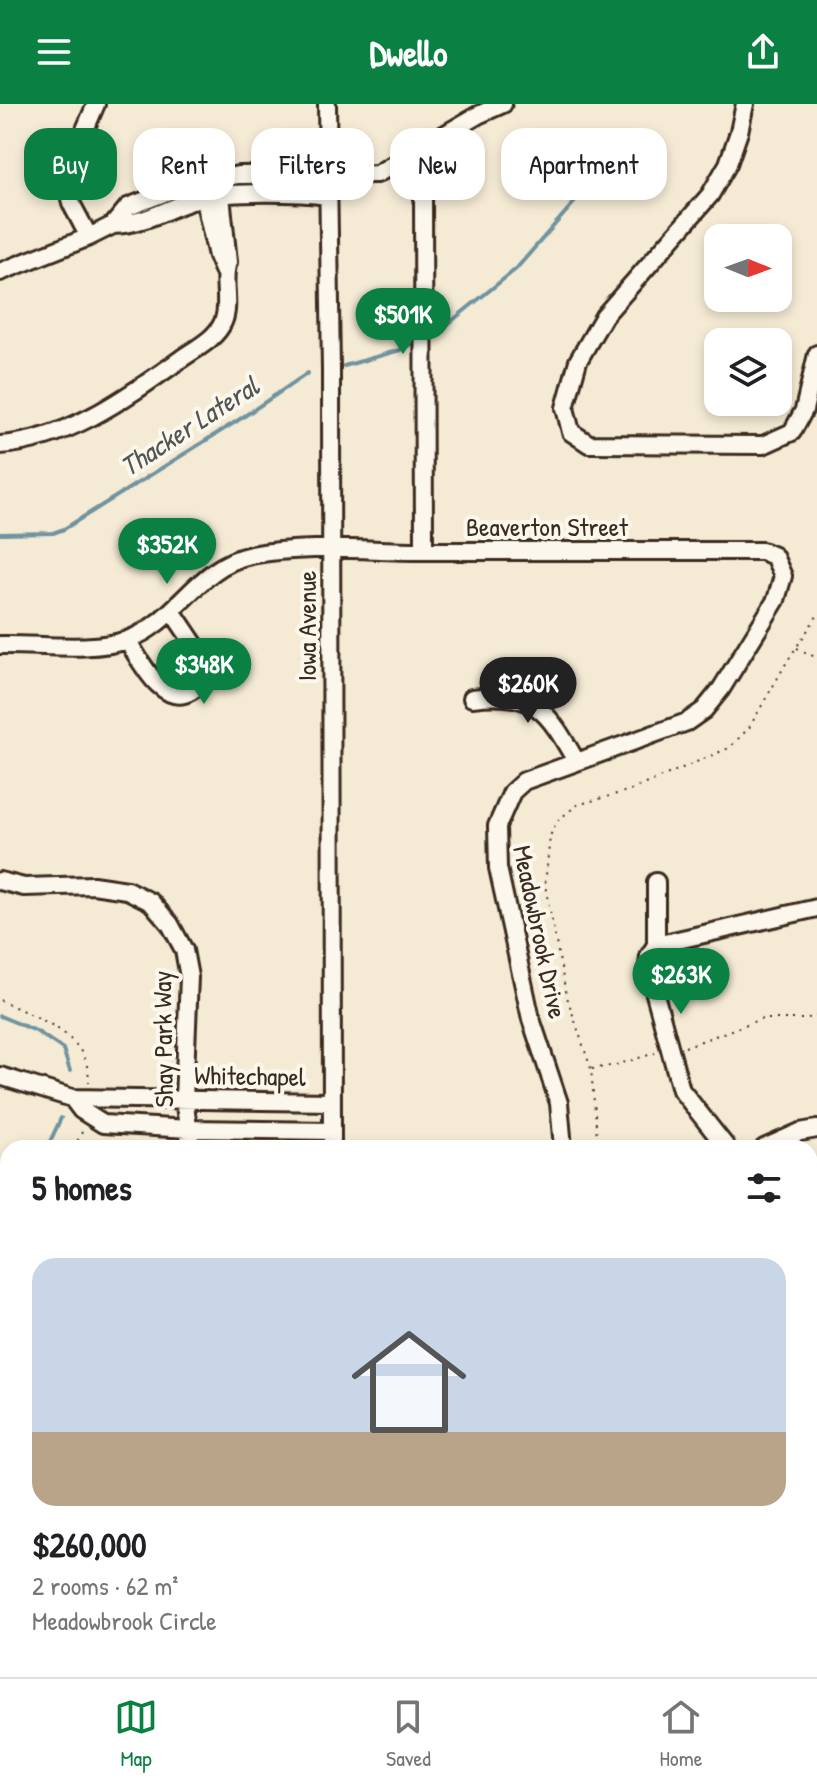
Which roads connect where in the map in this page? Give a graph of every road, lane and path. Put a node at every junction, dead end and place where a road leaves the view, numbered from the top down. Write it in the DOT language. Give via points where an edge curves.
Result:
graph roads {
  1 [pos="96,104"];
  2 [pos="327,104"];
  3 [pos="503,104"];
  4 [pos="745,104"];
  5 [pos="327,128"];
  6 [pos="457,128"];
  7 [pos="158,200"];
  8 [pos="204,200"];
  9 [pos="223,200"];
  10 [pos="328,200"];
  11 [pos="423,200"];
  12 [pos="89,237"];
  13 [pos="0,272"];
  14 [pos="224,272"];
  15 [pos="817,354"];
  16 [pos="0,445"];
  17 [pos="331,550"];
  18 [pos="424,551"];
  19 [pos="762,551"];
  20 [pos="172,611"];
  21 [pos="817,616"];
  22 [pos="127,640"];
  23 [pos="0,645"];
  24 [pos="796,648"];
  25 [pos="817,658"];
  26 [pos="472,698"];
  27 [pos="576,761"];
  28 [pos="0,881"];
  29 [pos="656,882"];
  30 [pos="817,908"];
  31 [pos="656,945"];
  32 [pos="0,1000"];
  33 [pos="817,1016"];
  34 [pos="669,1050"];
  35 [pos="591,1069"];
  36 [pos="0,1076"];
  37 [pos="184,1099"];
  38 [pos="332,1102"];
  39 [pos="89,1106"];
  40 [pos="189,1129"];
  41 [pos="817,1129"];
  42 [pos="77,1140"];
  43 [pos="190,1140"];
  44 [pos="332,1140"];
  45 [pos="562,1140"];
  46 [pos="597,1140"];
  47 [pos="721,1140"];
  48 [pos="782,1140"];
  1 -- 12 [label="street" via="65,176 71,203"];
  2 -- 5 [label="street, Iowa Avenue"];
  3 -- 6 [label="street"];
  4 -- 15 [label="street" via="732,153 710,195 604,316 578,361 565,408 571,432 589,444 763,445 792,432 804,410"];
  7 -- 12 [label="street" via="128,207 113,225"];
  8 -- 14 [label="street"];
  9 -- 14 [label="street" via="228,248"];
  10 -- 17 [label="street, Iowa Avenue"];
  11 -- 18 [label="street"];
  12 -- 13 [label="street"];
  14 -- 16 [label="street" via="223,322 211,338 118,403 61,431"];
  17 -- 18 [label="street, Beaverton Street"];
  17 -- 20 [label="street, Beaverton Street" via="249,555 222,566"];
  17 -- 38 [label="street, Iowa Avenue"];
  18 -- 19 [label="street, Beaverton Street"];
  19 -- 27 [label="street, Meadowbrook Drive" via="780,565 783,576 776,600 704,710 687,722"];
  20 -- 22 [label="street, Beaverton Street"];
  20 -- 22 [label="street" via="207,663 206,678 190,692 176,695 159,688"];
  21 -- 24 [label="path"];
  22 -- 23 [label="street"];
  24 -- 25 [label="path"];
  24 -- 35 [label="path" via="749,728 729,748 631,790 577,805 557,821 547,850 545,885 566,994"];
  26 -- 27 [label="street" via="522,700 540,707"];
  27 -- 45 [label="street, Meadowbrook Drive" via="524,781 512,792 497,826 496,848 531,1019 559,1103"];
  28 -- 37 [label="street, Shay Park Way" via="24,887 93,885 127,890 161,913 184,950 189,977"];
  29 -- 31 [label="street"];
  30 -- 31 [label="street"];
  31 -- 34 [label="street" via="648,968"];
  32 -- 39 [label="path" via="62,1030 81,1048 89,1066"];
  33 -- 34 [label="path" via="761,1019"];
  34 -- 35 [label="path"];
  34 -- 47 [label="street" via="681,1090"];
  35 -- 46 [label="path"];
  36 -- 39 [label="street" via="72,1098 81,1110"];
  37 -- 38 [label="street, Whitechapel"];
  37 -- 39 [label="street, Whitechapel"];
  37 -- 40 [label="street, Shay Park Way"];
  38 -- 44 [label="street, Iowa Avenue"];
  39 -- 40 [label="street, Whitechapel" via="103,1124"];
  39 -- 42 [label="path"];
  40 -- 43 [label="street, Shay Park Way"];
  40 -- 44 [label="street, Whitechapel"];
  41 -- 48 [label="street"];
}
